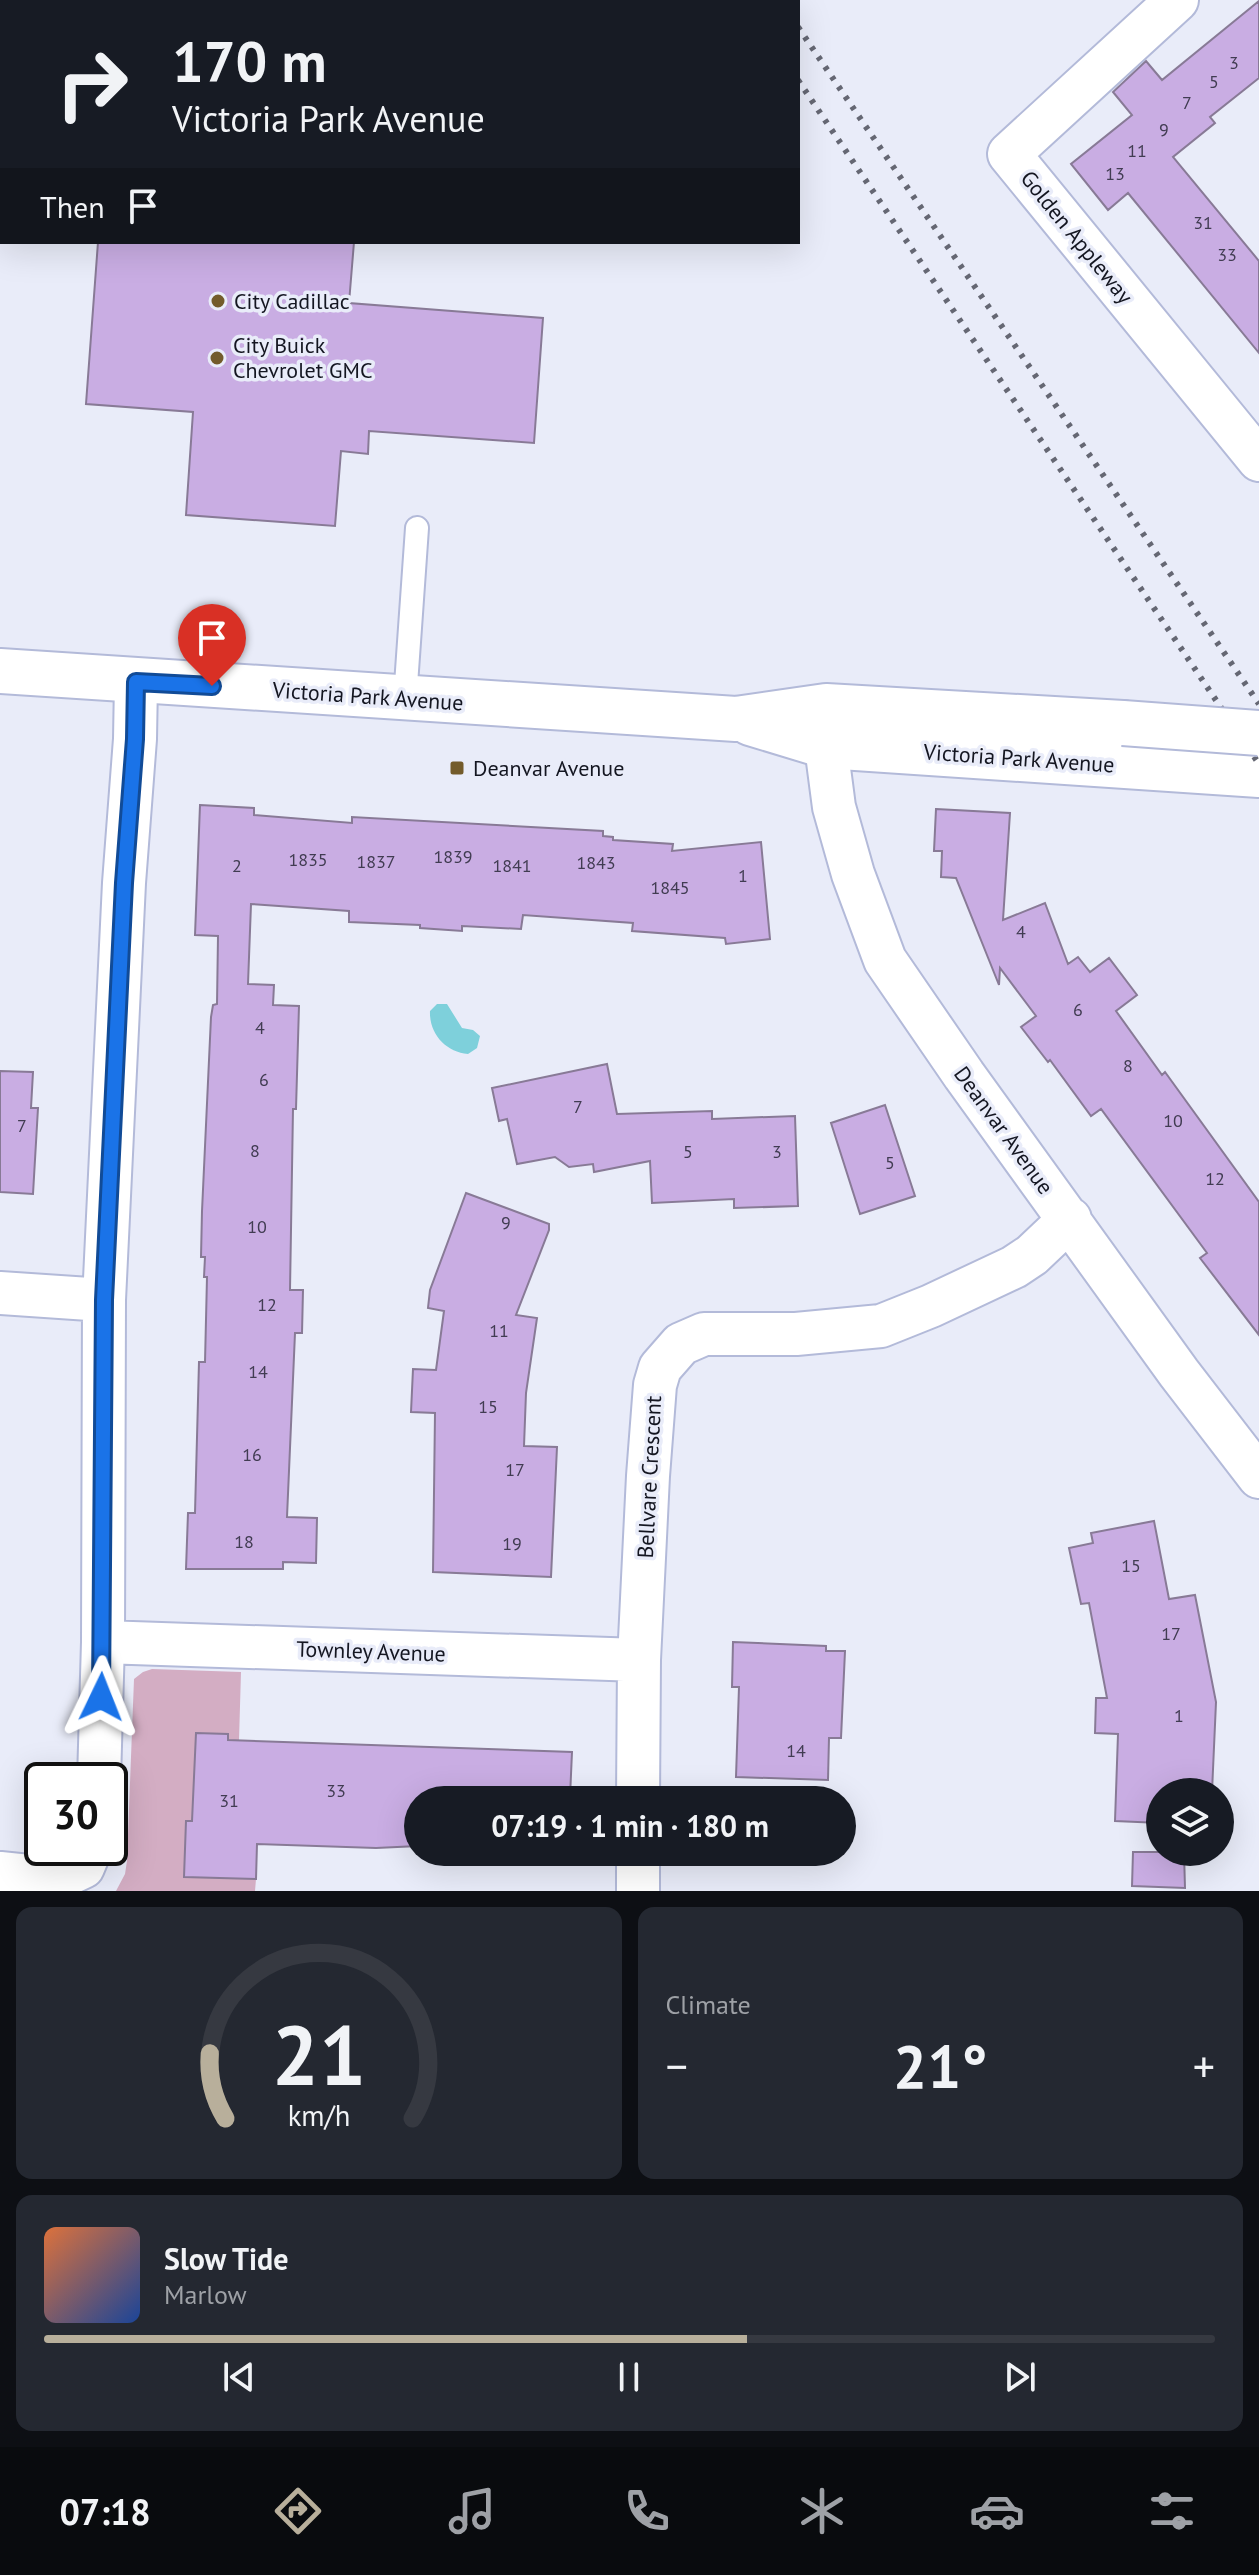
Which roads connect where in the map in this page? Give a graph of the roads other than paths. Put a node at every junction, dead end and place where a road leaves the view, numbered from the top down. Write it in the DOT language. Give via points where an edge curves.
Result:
graph roads {
  1 [pos="1177,0"];
  2 [pos="1259,460"];
  3 [pos="417,528"];
  4 [pos="0,671"];
  5 [pos="136,682"];
  6 [pos="405,699"];
  7 [pos="736,719"];
  8 [pos="1259,733"];
  9 [pos="826,746"];
  10 [pos="1259,775"];
  11 [pos="1070,1219"];
  12 [pos="0,1293"];
  13 [pos="104,1300"];
  14 [pos="1259,1477"];
  15 [pos="103,1642"];
  16 [pos="639,1660"];
  17 [pos="100,1762"];
  18 [pos="638,1786"];
  19 [pos="75,1866"];
  20 [pos="638,1866"];
  21 [pos="0,1873"];
  22 [pos="638,1891"];
  1 -- 2 [label="street, Golden Appleway" via="1009,154"];
  3 -- 6 [label="lane"];
  4 -- 5 [label="main road, Victoria Park Avenue"];
  5 -- 6 [label="main road, Victoria Park Avenue"];
  5 -- 13 [label="street"];
  6 -- 7 [label="main road, Victoria Park Avenue"];
  7 -- 8 [label="main road, Victoria Park Avenue, bridge" via="826,706"];
  7 -- 9 [label="main road, Victoria Park Avenue"];
  9 -- 10 [label="main road, Victoria Park Avenue"];
  9 -- 11 [label="street, Deanvar Avenue" via="838,820 885,960"];
  11 -- 14 [label="street, Deanvar Avenue"];
  11 -- 16 [label="street, Bellvare Crescent" via="1014,1267 881,1326 796,1334 704,1334 681,1344 660,1368 655,1385"];
  12 -- 13 [label="street"];
  13 -- 15 [label="street"];
  15 -- 16 [label="street, Townley Avenue"];
  15 -- 17 [label="street"];
  16 -- 18 [label="street, Bellvare Crescent"];
  19 -- 21 [label="street" via="58,1879"];
  20 -- 22 [label="street"];
}
